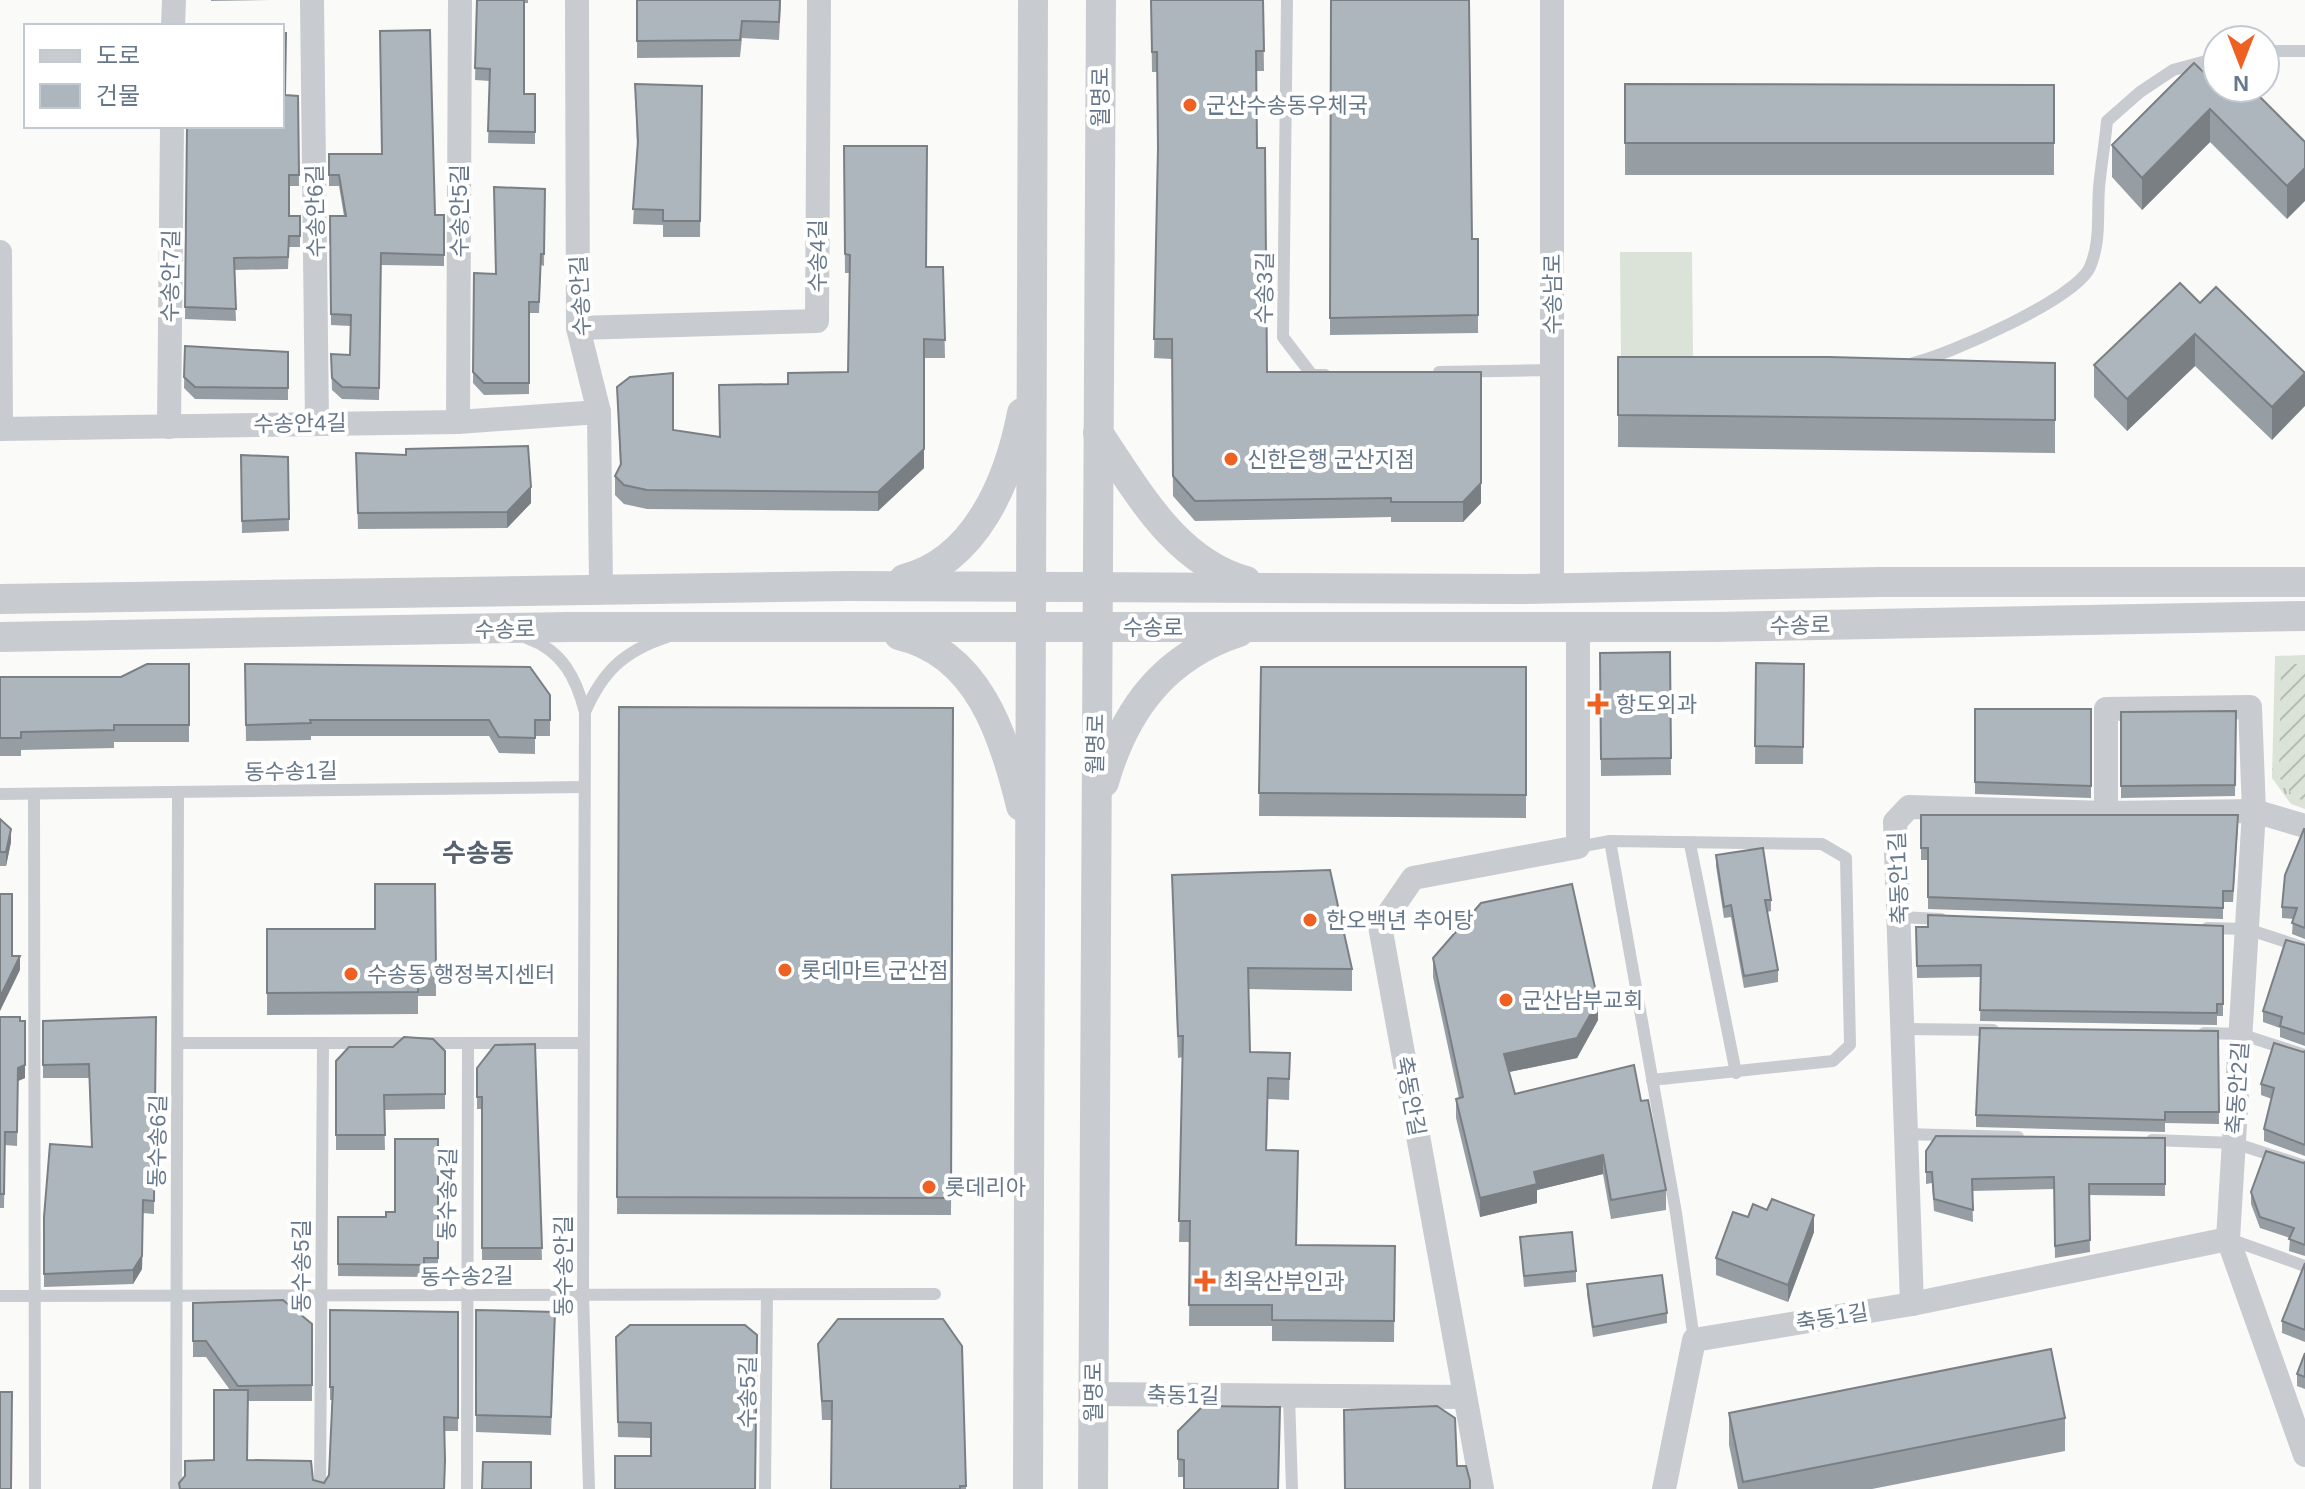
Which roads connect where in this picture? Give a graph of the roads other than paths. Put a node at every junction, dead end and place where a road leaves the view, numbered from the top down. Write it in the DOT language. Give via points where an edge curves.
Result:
graph roads {
  1 [pos="174,0"];
  2 [pos="312,0"];
  3 [pos="460,0"];
  4 [pos="577,0"];
  5 [pos="819,0"];
  6 [pos="1033,0"];
  7 [pos="1101,0"];
  8 [pos="1287,0"];
  9 [pos="1552,0"];
  10 [pos="173,24"];
  11 [pos="2281,51"];
  12 [pos="2305,51"];
  13 [pos="2201,62"];
  14 [pos="172,128"];
  15 [pos="0,252"];
  16 [pos="578,328"];
  17 [pos="1033,360"];
  18 [pos="1901,365"];
  19 [pos="1552,370"];
  20 [pos="1424,373"];
  21 [pos="1344,374"];
  22 [pos="599,412"];
  23 [pos="317,422"];
  24 [pos="458,422"];
  25 [pos="169,427"];
  26 [pos="1,429"];
  27 [pos="1098,433"];
  28 [pos="2305,582"];
  29 [pos="863,586"];
  30 [pos="1034,586"];
  31 [pos="1098,586"];
  32 [pos="1267,587"];
  33 [pos="601,589"];
  34 [pos="1552,589"];
  35 [pos="0,599"];
  36 [pos="2305,616"];
  37 [pos="696,627"];
  38 [pos="1098,627"];
  39 [pos="1254,627"];
  40 [pos="1578,627"];
  41 [pos="858,628"];
  42 [pos="1034,628"];
  43 [pos="495,629"];
  44 [pos="0,637"];
  45 [pos="585,712"];
  46 [pos="583,787"];
  47 [pos="178,793"];
  48 [pos="0,794"];
  49 [pos="34,794"];
  50 [pos="2254,811"];
  51 [pos="2106,813"];
  52 [pos="1094,819"];
  53 [pos="2305,826"];
  54 [pos="1610,841"];
  55 [pos="1690,844"];
  56 [pos="1031,847"];
  57 [pos="1578,847"];
  58 [pos="1899,917"];
  59 [pos="1962,920"];
  60 [pos="2200,928"];
  61 [pos="2247,929"];
  62 [pos="2305,948"];
  63 [pos="1902,1029"];
  64 [pos="2010,1031"];
  65 [pos="2194,1033"];
  66 [pos="2240,1034"];
  67 [pos="178,1043"];
  68 [pos="583,1043"];
  69 [pos="323,1044"];
  70 [pos="468,1044"];
  71 [pos="2305,1055"];
  72 [pos="1736,1073"];
  73 [pos="1652,1080"];
  74 [pos="1903,1134"];
  75 [pos="2029,1137"];
  76 [pos="2139,1140"];
  77 [pos="2234,1143"];
  78 [pos="2305,1166"];
  79 [pos="2228,1239"];
  80 [pos="2305,1266"];
  81 [pos="935,1294"];
  82 [pos="175,1295"];
  83 [pos="583,1295"];
  84 [pos="767,1295"];
  85 [pos="0,1296"];
  86 [pos="34,1296"];
  87 [pos="466,1296"];
  88 [pos="320,1298"];
  89 [pos="1912,1304"];
  90 [pos="1694,1340"];
  91 [pos="1094,1394"];
  92 [pos="1289,1396"];
  93 [pos="1465,1397"];
  94 [pos="2305,1455"];
  95 [pos="35,1489"];
  96 [pos="176,1489"];
  97 [pos="320,1489"];
  98 [pos="467,1489"];
  99 [pos="589,1489"];
  100 [pos="765,1489"];
  101 [pos="1028,1489"];
  102 [pos="1093,1489"];
  103 [pos="1292,1489"];
  104 [pos="1482,1489"];
  105 [pos="1664,1489"];
  1 -- 10 [label="street"];
  2 -- 23 [label="street, 수송안6길"];
  3 -- 24 [label="street, 수송안5길"];
  4 -- 16 [label="street, 수송안길"];
  5 -- 16 [label="street, 수송4길" via="817,321"];
  6 -- 17 [label="street"];
  7 -- 27 [label="street, 월명로"];
  8 -- 21 [label="lane, 수송3길" via="1283,337 1312,375"];
  9 -- 19 [label="street, 수송남로"];
  11 -- 12 [label="lane"];
  13 -- 18 [label="lane" via="2173,70 2107,121 2098,244 2088,271 2008,324 1930,359"];
  14 -- 25 [label="street, 수송안7길"];
  15 -- 26 [label="street"];
  16 -- 22 [label="street, 수송안길"];
  17 -- 29 [label="street" via="1007,467 973,532 936,569"];
  17 -- 30 [label="street"];
  19 -- 20 [label="lane"];
  19 -- 34 [label="street, 수송남로"];
  22 -- 24 [label="street, 수송안4길"];
  22 -- 33 [label="street, 수송안길"];
  23 -- 24 [label="street, 수송안4길"];
  23 -- 25 [label="street, 수송안4길"];
  25 -- 26 [label="street, 수송안4길"];
  27 -- 31 [label="street, 월명로"];
  27 -- 32 [label="street" via="1169,533 1201,561 1233,578"];
  28 -- 34 [label="street, 수송로"];
  29 -- 30 [label="street, 수송로"];
  29 -- 33 [label="street, 수송로"];
  30 -- 31 [label="street, 수송로"];
  30 -- 42 [label="street"];
  31 -- 32 [label="street, 수송로"];
  31 -- 38 [label="street, 월명로"];
  32 -- 34 [label="street, 수송로"];
  33 -- 35 [label="street, 수송로"];
  36 -- 40 [label="street, 수송로"];
  37 -- 41 [label="street, 수송로"];
  37 -- 43 [label="street, 수송로"];
  37 -- 45 [label="lane" via="620,660 598,683"];
  38 -- 39 [label="street, 수송로"];
  38 -- 42 [label="street, 수송로"];
  38 -- 52 [label="street, 월명로"];
  39 -- 40 [label="street, 수송로"];
  39 -- 52 [label="street" via="1217,639 1150,686 1112,752"];
  40 -- 57 [label="street"];
  41 -- 42 [label="street, 수송로"];
  41 -- 56 [label="street" via="924,641 949,656 970,679 1001,738"];
  42 -- 56 [label="street"];
  43 -- 44 [label="street, 수송로"];
  43 -- 45 [label="lane" via="545,645 564,662"];
  45 -- 46 [label="lane, 동수송안길"];
  46 -- 47 [label="lane, 동수송1길"];
  46 -- 68 [label="lane, 동수송안길"];
  47 -- 49 [label="lane, 동수송1길"];
  47 -- 67 [label="lane, 동수송6길"];
  48 -- 49 [label="lane, 동수송1길"];
  49 -- 86 [label="lane"];
  50 -- 51 [label="street, 축동안1길"];
  50 -- 51 [label="street, 축동안2길" via="2250,707 2106,709"];
  50 -- 53 [label="street, 축동안1길"];
  50 -- 61 [label="street, 축동안2길"];
  51 -- 58 [label="street, 축동안1길" via="1909,807 1895,822"];
  52 -- 91 [label="street, 월명로"];
  54 -- 55 [label="lane, 축동안길"];
  54 -- 57 [label="lane, 축동안길"];
  54 -- 73 [label="lane"];
  55 -- 72 [label="lane"];
  55 -- 72 [label="lane, 축동안길" via="1822,844 1846,858 1850,1045 1833,1061"];
  56 -- 101 [label="street"];
  57 -- 93 [label="street, 축동안길" via="1413,878 1380,926"];
  58 -- 59 [label="lane"];
  58 -- 63 [label="street, 축동안1길"];
  60 -- 61 [label="lane"];
  61 -- 62 [label="lane"];
  61 -- 66 [label="street, 축동안2길"];
  63 -- 64 [label="lane"];
  63 -- 74 [label="street, 축동안1길"];
  65 -- 66 [label="lane"];
  66 -- 71 [label="lane"];
  66 -- 77 [label="street, 축동안2길"];
  67 -- 69 [label="lane"];
  67 -- 82 [label="lane, 동수송6길"];
  68 -- 70 [label="lane"];
  68 -- 83 [label="lane, 동수송안길"];
  69 -- 70 [label="lane"];
  69 -- 88 [label="lane, 동수송5길"];
  70 -- 87 [label="lane, 동수송4길"];
  72 -- 73 [label="lane"];
  73 -- 90 [label="lane"];
  74 -- 75 [label="lane"];
  74 -- 89 [label="street, 축동안1길"];
  76 -- 77 [label="lane"];
  77 -- 78 [label="lane"];
  77 -- 79 [label="street, 축동안2길"];
  79 -- 80 [label="lane"];
  79 -- 89 [label="street, 축동1길"];
  79 -- 94 [label="street, 축동안2길"];
  81 -- 84 [label="lane, 동수송2길"];
  82 -- 86 [label="lane, 동수송2길"];
  82 -- 88 [label="lane, 동수송2길"];
  82 -- 96 [label="lane, 동수송6길"];
  83 -- 84 [label="lane, 동수송2길"];
  83 -- 87 [label="lane, 동수송2길"];
  83 -- 99 [label="lane, 동수송안길"];
  84 -- 100 [label="lane, 수송5길"];
  85 -- 86 [label="lane, 동수송2길"];
  86 -- 95 [label="lane"];
  87 -- 88 [label="lane, 동수송2길"];
  87 -- 98 [label="lane, 동수송4길"];
  88 -- 97 [label="lane, 동수송5길"];
  89 -- 90 [label="street, 축동1길"];
  90 -- 105 [label="street"];
  91 -- 92 [label="street, 축동1길"];
  91 -- 102 [label="street, 월명로"];
  92 -- 93 [label="street, 축동1길"];
  92 -- 103 [label="lane"];
  93 -- 104 [label="street, 축동안길"];
}
